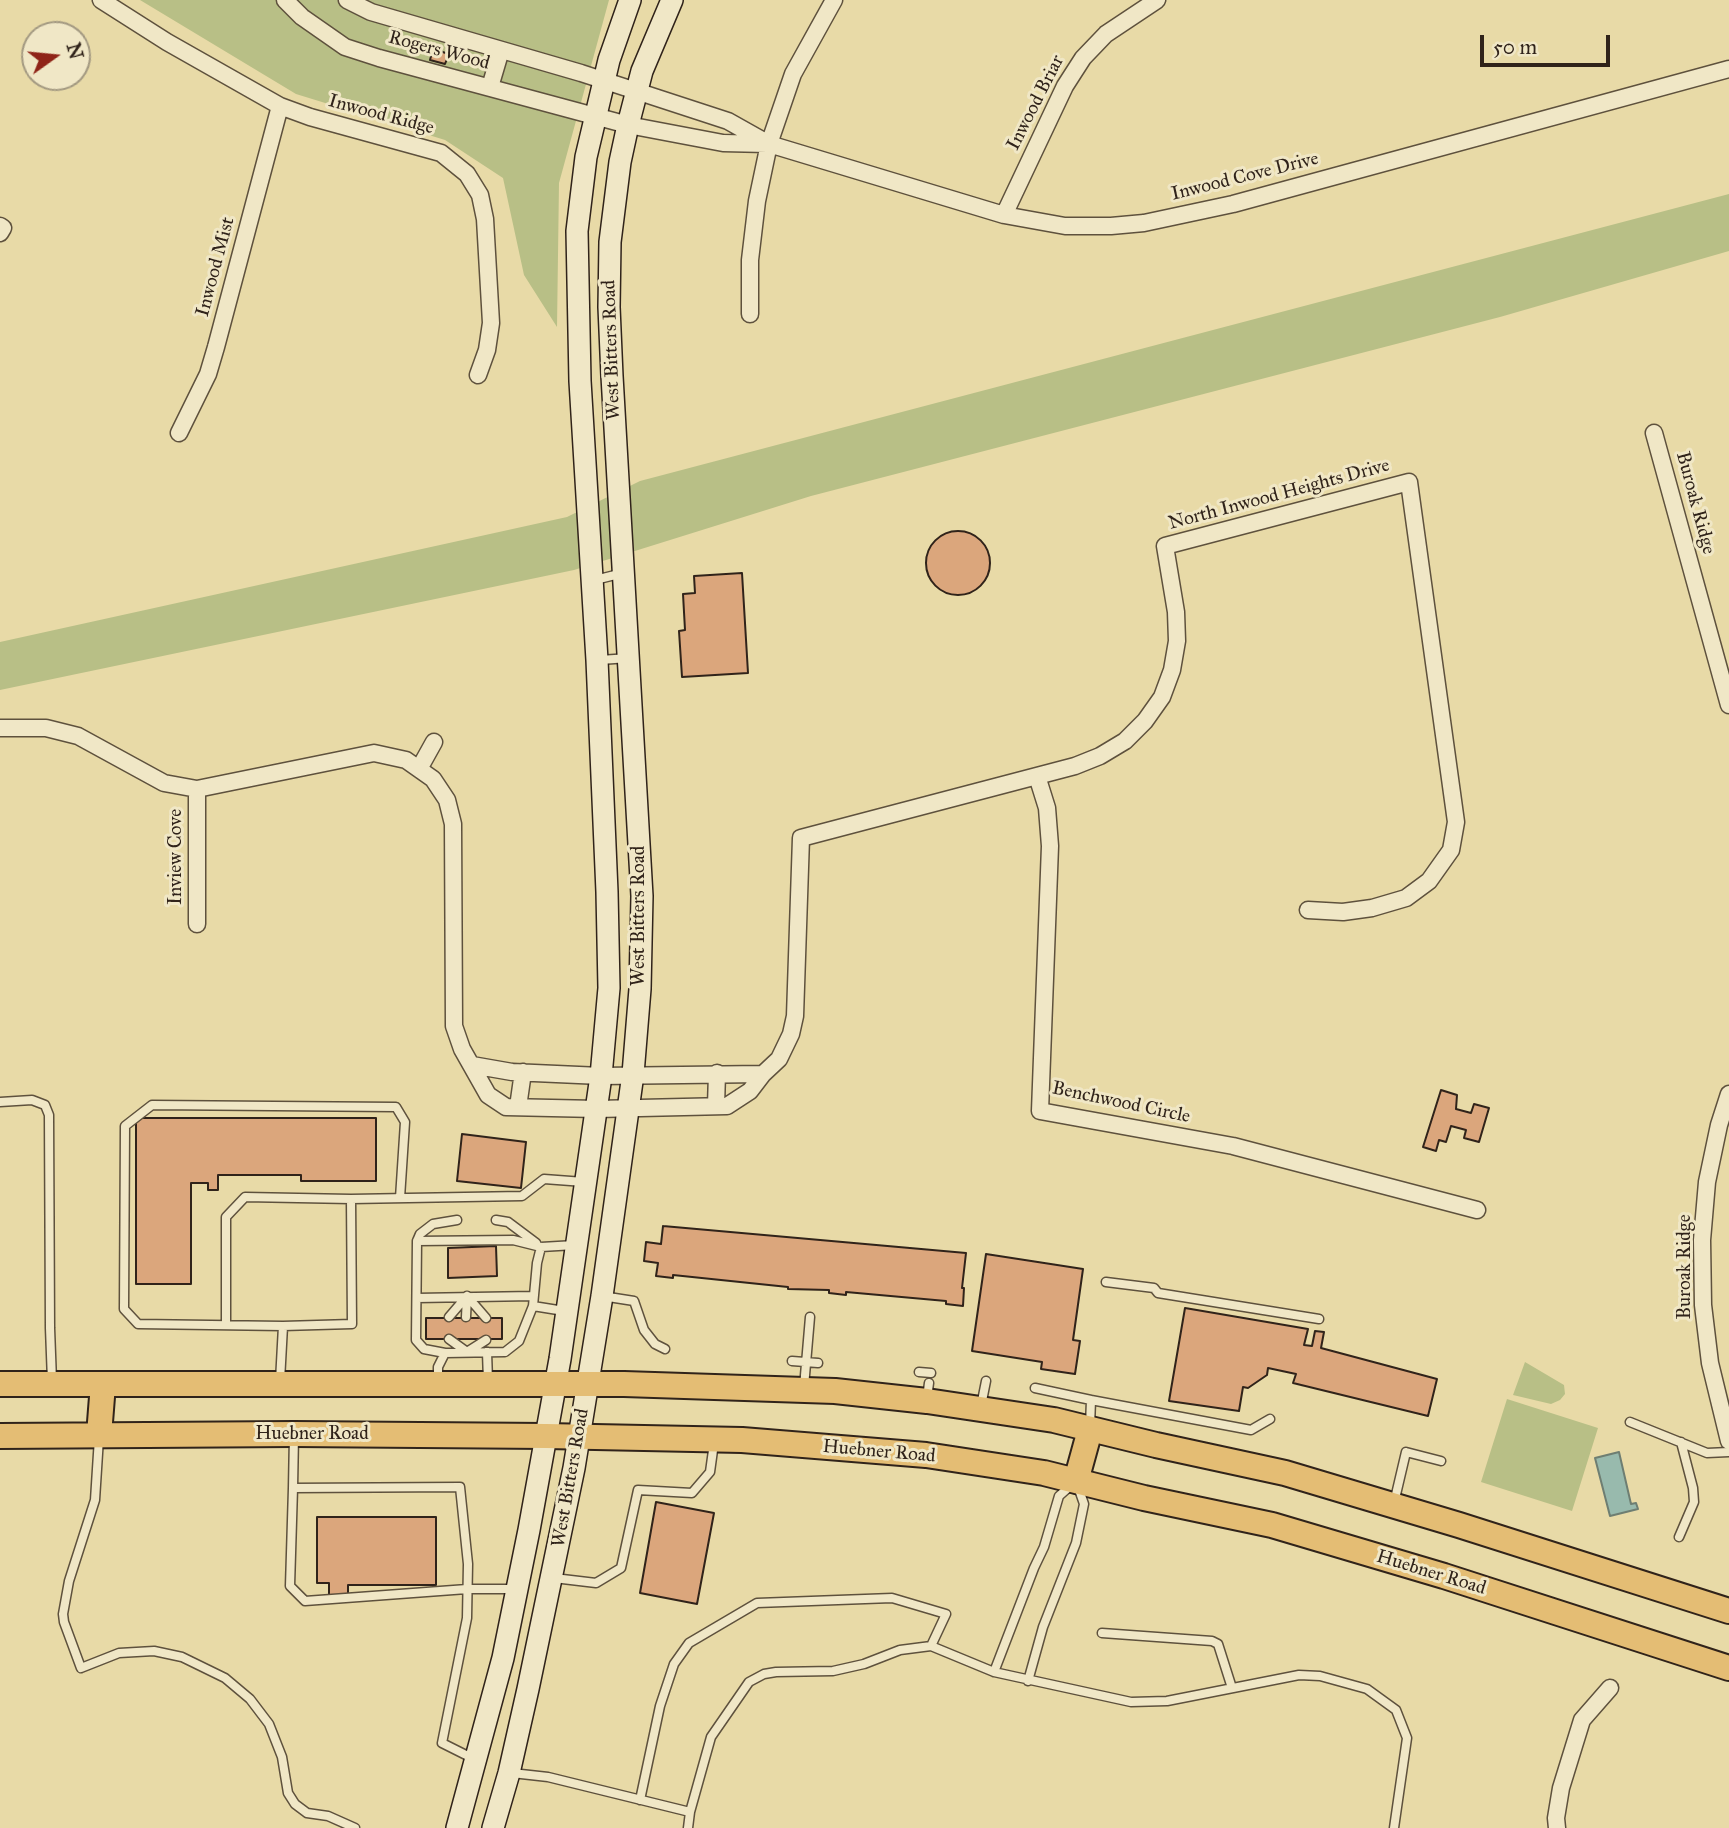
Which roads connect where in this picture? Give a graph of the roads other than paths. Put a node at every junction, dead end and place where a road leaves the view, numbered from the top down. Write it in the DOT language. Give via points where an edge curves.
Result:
graph roads {
  1 [pos="101,0"];
  2 [pos="285,0"];
  3 [pos="347,0"];
  4 [pos="630,0"];
  5 [pos="672,0"];
  6 [pos="834,0"];
  7 [pos="1157,0"];
  8 [pos="501,50"];
  9 [pos="1729,69"];
  10 [pos="604,81"];
  11 [pos="490,87"];
  12 [pos="637,91"];
  13 [pos="280,106"];
  14 [pos="712,116"];
  15 [pos="595,117"];
  16 [pos="628,125"];
  17 [pos="706,139"];
  18 [pos="769,144"];
  19 [pos="1004,215"];
  20 [pos="0,226"];
  21 [pos="0,233"];
  22 [pos="750,314"];
  23 [pos="478,375"];
  24 [pos="179,433"];
  25 [pos="1654,433"];
  26 [pos="624,572"];
  27 [pos="592,581"];
  28 [pos="629,658"];
  29 [pos="597,660"];
  30 [pos="1729,705"];
  31 [pos="0,728"];
  32 [pos="434,742"];
  33 [pos="419,769"];
  34 [pos="1037,776"];
  35 [pos="197,789"];
  36 [pos="1308,910"];
  37 [pos="197,924"];
  38 [pos="472,1065"];
  39 [pos="523,1072"];
  40 [pos="717,1073"];
  41 [pos="633,1074"];
  42 [pos="763,1074"];
  43 [pos="601,1076"];
  44 [pos="1729,1094"];
  45 [pos="0,1101"];
  46 [pos="716,1106"];
  47 [pos="518,1107"];
  48 [pos="629,1109"];
  49 [pos="597,1110"];
  50 [pos="587,1183"];
  51 [pos="400,1198"];
  52 [pos="351,1199"];
  53 [pos="1477,1210"];
  54 [pos="457,1220"];
  55 [pos="496,1220"];
  56 [pos="416,1241"];
  57 [pos="578,1245"];
  58 [pos="541,1247"];
  59 [pos="1106,1282"];
  60 [pos="467,1296"];
  61 [pos="533,1296"];
  62 [pos="602,1296"];
  63 [pos="416,1298"];
  64 [pos="533,1306"];
  65 [pos="567,1312"];
  66 [pos="449,1317"];
  67 [pos="466,1317"];
  68 [pos="810,1317"];
  69 [pos="486,1318"];
  70 [pos="1318,1319"];
  71 [pos="226,1324"];
  72 [pos="283,1326"];
  73 [pos="449,1339"];
  74 [pos="466,1340"];
  75 [pos="486,1340"];
  76 [pos="665,1349"];
  77 [pos="467,1352"];
  78 [pos="487,1352"];
  79 [pos="445,1353"];
  80 [pos="792,1361"];
  81 [pos="806,1363"];
  82 [pos="818,1363"];
  83 [pos="919,1372"];
  84 [pos="931,1373"];
  85 [pos="986,1381"];
  86 [pos="0,1384"];
  87 [pos="52,1384"];
  88 [pos="103,1384"];
  89 [pos="280,1384"];
  90 [pos="438,1384"];
  91 [pos="488,1384"];
  92 [pos="555,1384"];
  93 [pos="587,1384"];
  94 [pos="1035,1388"];
  95 [pos="804,1390"];
  96 [pos="1091,1400"];
  97 [pos="981,1409"];
  98 [pos="1270,1419"];
  99 [pos="1630,1422"];
  100 [pos="1090,1430"];
  101 [pos="294,1434"];
  102 [pos="99,1435"];
  103 [pos="0,1436"];
  104 [pos="546,1436"];
  105 [pos="579,1436"];
  106 [pos="715,1440"];
  107 [pos="1729,1441"];
  108 [pos="1681,1442"];
  109 [pos="1729,1452"];
  110 [pos="1441,1461"];
  111 [pos="1076,1481"];
  112 [pos="293,1488"];
  113 [pos="1393,1506"];
  114 [pos="1679,1537"];
  115 [pos="552,1578"];
  116 [pos="516,1588"];
  117 [pos="467,1589"];
  118 [pos="1729,1611"];
  119 [pos="1102,1633"];
  120 [pos="931,1646"];
  121 [pos="1729,1668"];
  122 [pos="994,1672"];
  123 [pos="1028,1681"];
  124 [pos="1232,1688"];
  125 [pos="1609,1688"];
  126 [pos="477,1760"];
  127 [pos="509,1773"];
  128 [pos="640,1800"];
  129 [pos="690,1812"];
  130 [pos="355,1828"];
  131 [pos="457,1828"];
  132 [pos="493,1828"];
  133 [pos="688,1828"];
  134 [pos="1394,1828"];
  135 [pos="1557,1828"];
  1 -- 13 [label="street, Inwood Ridge"];
  2 -- 11 [label="street, Rogers Wood" via="345,47"];
  3 -- 8 [label="street, Rogers Wood" via="372,12"];
  4 -- 10 [label="main road, West Bitters Road"];
  5 -- 12 [label="main road, West Bitters Road"];
  6 -- 18 [label="street" via="793,74"];
  7 -- 19 [label="street, Inwood Briar" via="1106,34 1083,58"];
  8 -- 10 [label="street, Rogers Wood"];
  8 -- 11 [label="street"];
  9 -- 19 [label="street, Inwood Cove Drive" via="1233,205 1144,223 1065,226"];
  10 -- 12 [label="street, Rogers Wood"];
  10 -- 15 [label="main road, West Bitters Road"];
  11 -- 15 [label="street, Rogers Wood"];
  12 -- 14 [label="street, Inwood Cove Drive"];
  12 -- 16 [label="main road, West Bitters Road"];
  13 -- 23 [label="street, Inwood Ridge" via="441,153 467,174 480,195 485,219 491,323"];
  13 -- 24 [label="street, Inwood Mist" via="208,374"];
  14 -- 17 [label="street"];
  14 -- 18 [label="street, Inwood Cove Drive"];
  15 -- 16 [label="street, Inwood Cove Drive"];
  15 -- 27 [label="main road, West Bitters Road" via="577,232"];
  16 -- 17 [label="street, Inwood Cove Drive"];
  16 -- 26 [label="main road, West Bitters Road" via="610,242 609,307"];
  17 -- 18 [label="street, Inwood Cove Drive"];
  18 -- 19 [label="street, Inwood Cove Drive"];
  18 -- 22 [label="street" via="755,213"];
  20 -- 21 [label="street"];
  25 -- 30 [label="street, Buroak Ridge"];
  26 -- 27 [label="lane"];
  26 -- 28 [label="main road, West Bitters Road"];
  27 -- 29 [label="main road, West Bitters Road"];
  28 -- 29 [label="lane"];
  28 -- 41 [label="main road, West Bitters Road" via="642,896"];
  29 -- 43 [label="main road, West Bitters Road" via="608,988"];
  31 -- 35 [label="street" via="46,728 78,736 164,783"];
  32 -- 33 [label="street"];
  33 -- 35 [label="street" via="407,760 374,753"];
  33 -- 38 [label="street" via="433,779 447,800 453,824 454,1026"];
  34 -- 36 [label="street, North Inwood Heights Drive" via="1075,766 1117,746 1145,721 1162,697 1177,641 1165,546 1409,482 1456,822 1451,850 1429,881 1406,898 1343,912"];
  34 -- 42 [label="street, North Inwood Heights Drive" via="801,838 795,1016 779,1059"];
  34 -- 53 [label="street, Benchwood Circle" via="1047,808 1050,846 1040,1111 1233,1146"];
  35 -- 37 [label="street, Inview Cove"];
  38 -- 39 [label="street"];
  38 -- 47 [label="street" via="488,1095 506,1107"];
  39 -- 43 [label="street"];
  39 -- 47 [label="street"];
  40 -- 41 [label="street"];
  40 -- 42 [label="street"];
  40 -- 46 [label="street"];
  41 -- 43 [label="street"];
  41 -- 48 [label="main road, West Bitters Road"];
  42 -- 46 [label="street, North Inwood Heights Drive" via="750,1091 727,1106"];
  43 -- 49 [label="main road, West Bitters Road"];
  44 -- 107 [label="street, Buroak Ridge" via="1707,1182 1702,1240 1709,1351"];
  45 -- 87 [label="lane" via="32,1100 45,1104 49,1115"];
  46 -- 48 [label="street, North Inwood Heights Drive"];
  47 -- 49 [label="street, North Inwood Heights Drive"];
  48 -- 49 [label="street, North Inwood Heights Drive"];
  48 -- 62 [label="main road, West Bitters Road"];
  49 -- 50 [label="main road, West Bitters Road"];
  50 -- 51 [label="lane" via="544,1179 522,1196"];
  50 -- 57 [label="main road, West Bitters Road"];
  51 -- 52 [label="lane"];
  51 -- 71 [label="lane" via="405,1122 396,1107 152,1105 125,1126 124,1309 138,1324"];
  52 -- 71 [label="lane" via="245,1197 226,1217"];
  52 -- 72 [label="lane" via="352,1324"];
  54 -- 56 [label="lane" via="433,1224"];
  55 -- 58 [label="lane" via="509,1222"];
  56 -- 58 [label="lane" via="513,1240"];
  56 -- 63 [label="lane"];
  57 -- 58 [label="lane"];
  57 -- 65 [label="main road, West Bitters Road"];
  58 -- 61 [label="lane"];
  59 -- 70 [label="lane"];
  60 -- 61 [label="lane"];
  60 -- 63 [label="lane"];
  60 -- 66 [label="lane"];
  60 -- 67 [label="lane"];
  60 -- 69 [label="lane"];
  61 -- 64 [label="lane"];
  62 -- 76 [label="lane" via="634,1301 644,1330 655,1345"];
  62 -- 93 [label="main road, West Bitters Road"];
  63 -- 79 [label="lane" via="418,1345"];
  64 -- 65 [label="lane"];
  64 -- 78 [label="lane" via="519,1341 505,1352"];
  65 -- 92 [label="main road, West Bitters Road"];
  68 -- 81 [label="lane"];
  71 -- 72 [label="lane"];
  72 -- 89 [label="lane"];
  73 -- 77 [label="lane"];
  74 -- 77 [label="lane"];
  75 -- 77 [label="lane"];
  77 -- 78 [label="lane"];
  77 -- 79 [label="lane"];
  78 -- 91 [label="lane"];
  79 -- 90 [label="lane" via="438,1367"];
  80 -- 81 [label="lane"];
  81 -- 82 [label="lane"];
  81 -- 95 [label="lane"];
  83 -- 84 [label="lane"];
  85 -- 97 [label="lane"];
  86 -- 87 [label="main road"];
  87 -- 88 [label="main road"];
  88 -- 89 [label="main road"];
  88 -- 102 [label="main road"];
  89 -- 90 [label="main road"];
  90 -- 91 [label="main road"];
  91 -- 92 [label="main road"];
  92 -- 93 [label="main road"];
  92 -- 104 [label="main road, West Bitters Road"];
  93 -- 95 [label="main road"];
  93 -- 105 [label="main road, West Bitters Road"];
  94 -- 96 [label="lane"];
  95 -- 97 [label="main road" via="928,1392"];
  96 -- 98 [label="lane" via="1251,1430"];
  96 -- 100 [label="lane"];
  97 -- 100 [label="main road"];
  99 -- 108 [label="lane"];
  100 -- 111 [label="main road"];
  100 -- 113 [label="main road" via="1285,1473"];
  101 -- 102 [label="main road, Huebner Road"];
  101 -- 104 [label="main road, Huebner Road"];
  101 -- 112 [label="lane"];
  102 -- 103 [label="main road, Huebner Road"];
  102 -- 130 [label="lane" via="95,1500 63,1614 81,1668 119,1653 153,1651 182,1657 225,1678 250,1699 269,1724 295,1804 307,1813"];
  104 -- 105 [label="main road, Huebner Road"];
  104 -- 116 [label="main road, West Bitters Road"];
  105 -- 106 [label="main road, Huebner Road"];
  105 -- 115 [label="main road, West Bitters Road"];
  106 -- 111 [label="main road, Huebner Road" via="926,1455"];
  106 -- 115 [label="lane" via="710,1472 692,1493 638,1490 621,1568 596,1583"];
  108 -- 109 [label="lane" via="1707,1453"];
  108 -- 114 [label="lane" via="1694,1502"];
  110 -- 113 [label="lane" via="1406,1452"];
  111 -- 121 [label="main road, Huebner Road" via="1272,1525"];
  111 -- 122 [label="lane" via="1059,1496 1044,1547"];
  111 -- 123 [label="lane" via="1084,1504 1076,1543 1043,1627"];
  112 -- 117 [label="lane" via="460,1487"];
  112 -- 117 [label="lane" via="290,1586 305,1601"];
  113 -- 118 [label="main road"];
  115 -- 127 [label="main road, West Bitters Road"];
  116 -- 117 [label="lane"];
  116 -- 126 [label="main road, West Bitters Road"];
  117 -- 126 [label="lane" via="467,1619 442,1743"];
  119 -- 124 [label="lane" via="1212,1641 1218,1644"];
  120 -- 122 [label="lane"];
  120 -- 128 [label="lane" via="946,1614 892,1598 757,1603 690,1643 674,1664"];
  120 -- 129 [label="lane" via="900,1650 833,1671 776,1672 749,1682 711,1737"];
  122 -- 123 [label="lane"];
  123 -- 124 [label="lane" via="1131,1702"];
  124 -- 134 [label="lane" via="1299,1675 1320,1676 1367,1689 1387,1702 1396,1710 1407,1738"];
  125 -- 135 [label="street" via="1582,1720 1561,1788"];
  126 -- 127 [label="main road"];
  126 -- 131 [label="main road, West Bitters Road"];
  127 -- 128 [label="lane" via="548,1777"];
  127 -- 132 [label="main road, West Bitters Road"];
  128 -- 129 [label="lane"];
  129 -- 133 [label="lane"];
}
